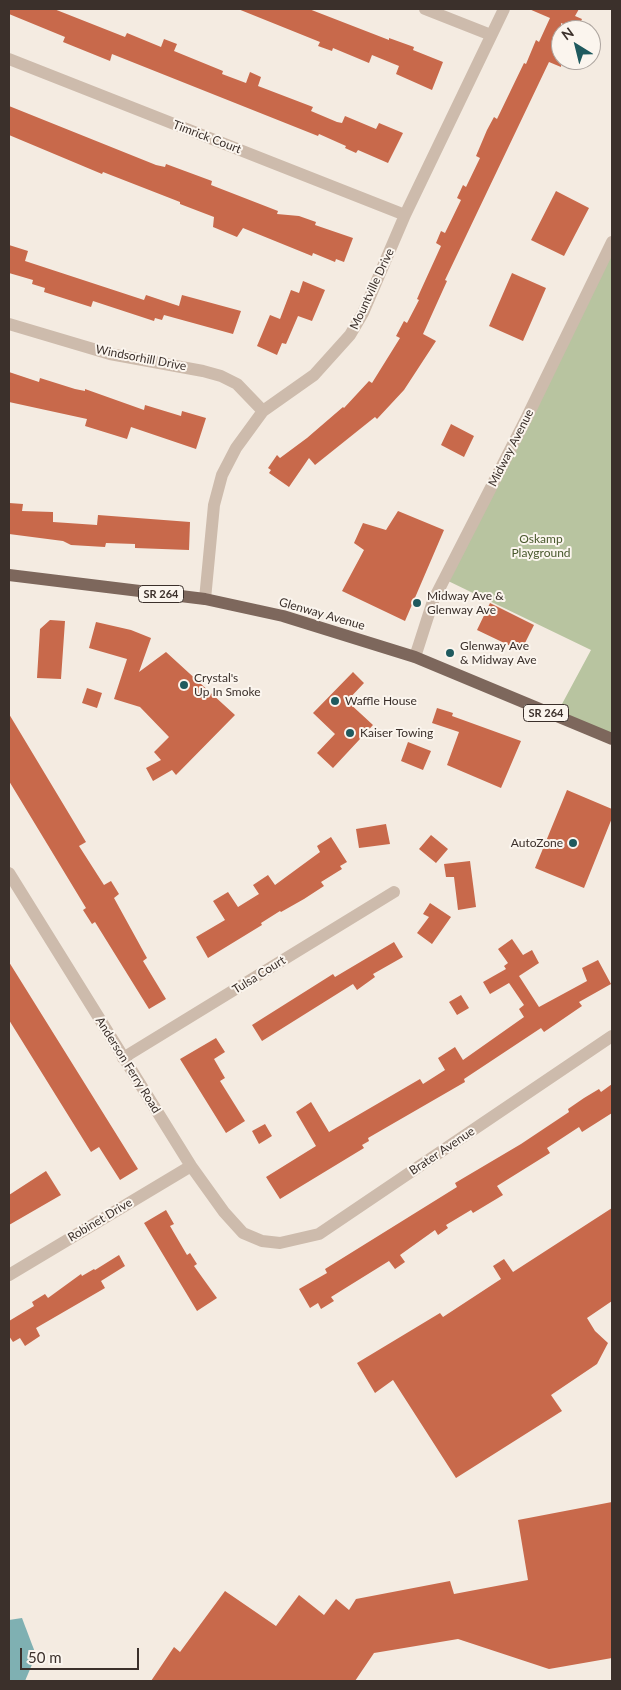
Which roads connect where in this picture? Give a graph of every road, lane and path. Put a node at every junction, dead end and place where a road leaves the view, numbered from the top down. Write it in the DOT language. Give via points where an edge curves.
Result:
graph roads {
  1 [pos="425,9"];
  2 [pos="504,9"];
  3 [pos="491,35"];
  4 [pos="9,60"];
  5 [pos="405,215"];
  6 [pos="612,242"];
  7 [pos="9,324"];
  8 [pos="263,412"];
  9 [pos="9,575"];
  10 [pos="205,599"];
  11 [pos="415,657"];
  12 [pos="612,739"];
  13 [pos="9,873"];
  14 [pos="394,892"];
  15 [pos="612,1036"];
  16 [pos="123,1058"];
  17 [pos="191,1166"];
  18 [pos="262,1241"];
  19 [pos="9,1275"];
  1 -- 3 [label="street"];
  2 -- 3 [label="street, Mountville Drive"];
  3 -- 5 [label="street, Mountville Drive"];
  4 -- 5 [label="street, Timrick Court"];
  5 -- 8 [label="street, Mountville Drive" via="363,313 350,335 314,375"];
  6 -- 11 [label="street, Midway Avenue" via="433,601"];
  7 -- 8 [label="street, Windsorhill Drive" via="110,354 203,370 237,384"];
  8 -- 10 [label="street, Mountville Drive" via="236,448 222,475 214,505"];
  9 -- 10 [label="main road, Glenway Avenue / SR 264"];
  10 -- 11 [label="main road, Glenway Avenue / SR 264" via="283,616"];
  11 -- 12 [label="main road, Glenway Avenue / SR 264"];
  13 -- 16 [label="street, Anderson Ferry Road"];
  14 -- 16 [label="street, Tulsa Court"];
  15 -- 18 [label="street, Brater Avenue" via="319,1234 280,1243"];
  16 -- 17 [label="street, Anderson Ferry Road"];
  17 -- 18 [label="street, Anderson Ferry Road" via="243,1233"];
  17 -- 19 [label="street, Robinet Drive"];
}
